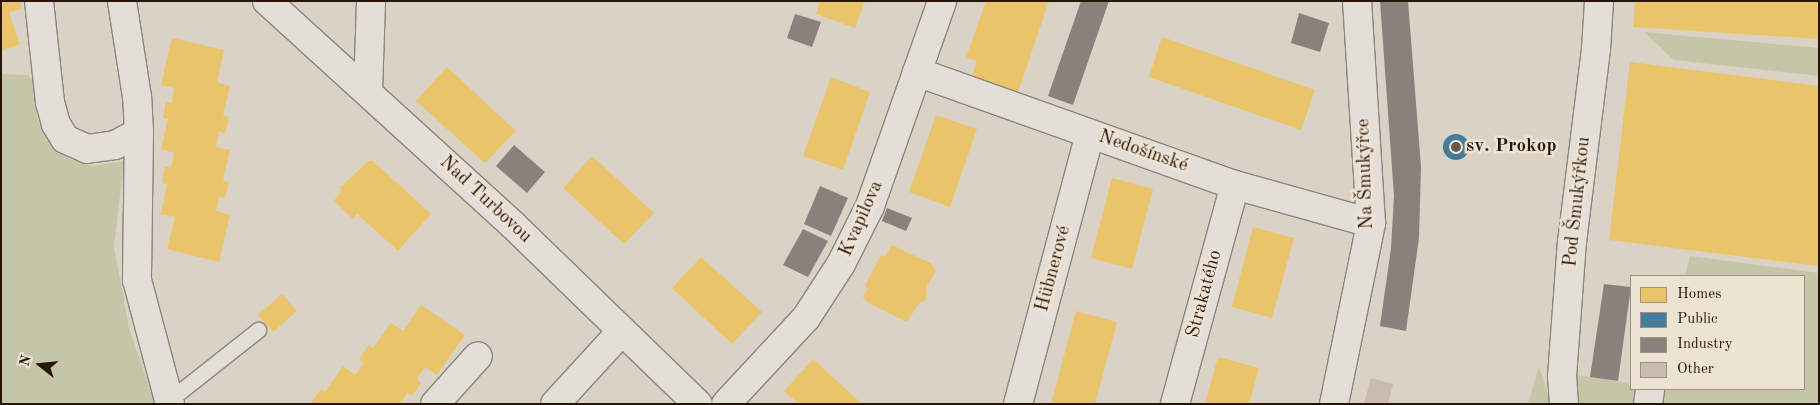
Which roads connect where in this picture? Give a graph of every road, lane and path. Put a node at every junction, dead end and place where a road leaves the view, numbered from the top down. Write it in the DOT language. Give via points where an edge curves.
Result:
graph roads {
  1 [pos="39,1"];
  2 [pos="122,1"];
  3 [pos="267,1"];
  4 [pos="371,1"];
  5 [pos="942,1"];
  6 [pos="1357,1"];
  7 [pos="1599,1"];
  8 [pos="917,72"];
  9 [pos="368,92"];
  10 [pos="139,132"];
  11 [pos="1090,134"];
  12 [pos="1235,185"];
  13 [pos="1371,224"];
  14 [pos="258,330"];
  15 [pos="622,331"];
  16 [pos="478,356"];
  17 [pos="1650,390"];
  18 [pos="169,402"];
  19 [pos="435,404"];
  20 [pos="555,404"];
  21 [pos="698,404"];
  22 [pos="726,404"];
  23 [pos="1018,404"];
  24 [pos="1175,404"];
  25 [pos="1334,404"];
  26 [pos="1564,404"];
  27 [pos="1648,404"];
  1 -- 10 [label="street" via="50,102 56,124 66,139 87,149 115,145"];
  2 -- 10 [label="street" via="137,97"];
  3 -- 9 [label="street, Nad Turbovou"];
  4 -- 9 [label="street"];
  5 -- 8 [label="street, Kvapilova"];
  6 -- 13 [label="street, Na Šmukýřce"];
  7 -- 26 [label="street, Pod Šmukýřkou" via="1572,242 1562,377"];
  8 -- 11 [label="street, Nedošínské"];
  8 -- 22 [label="street, Kvapilova" via="870,206 841,264 806,318"];
  9 -- 15 [label="street, Nad Turbovou"];
  10 -- 18 [label="street" via="137,280"];
  11 -- 12 [label="street, Nedošínské"];
  11 -- 23 [label="street, Hübnerové"];
  12 -- 13 [label="street, Nedošínské"];
  12 -- 24 [label="street, Strakatého"];
  13 -- 25 [label="street, Na Šmukýřce"];
  14 -- 18 [label="lane"];
  15 -- 20 [label="street"];
  15 -- 21 [label="street, Nad Turbovou"];
  16 -- 19 [label="street"];
  17 -- 27 [label="street"];
}
